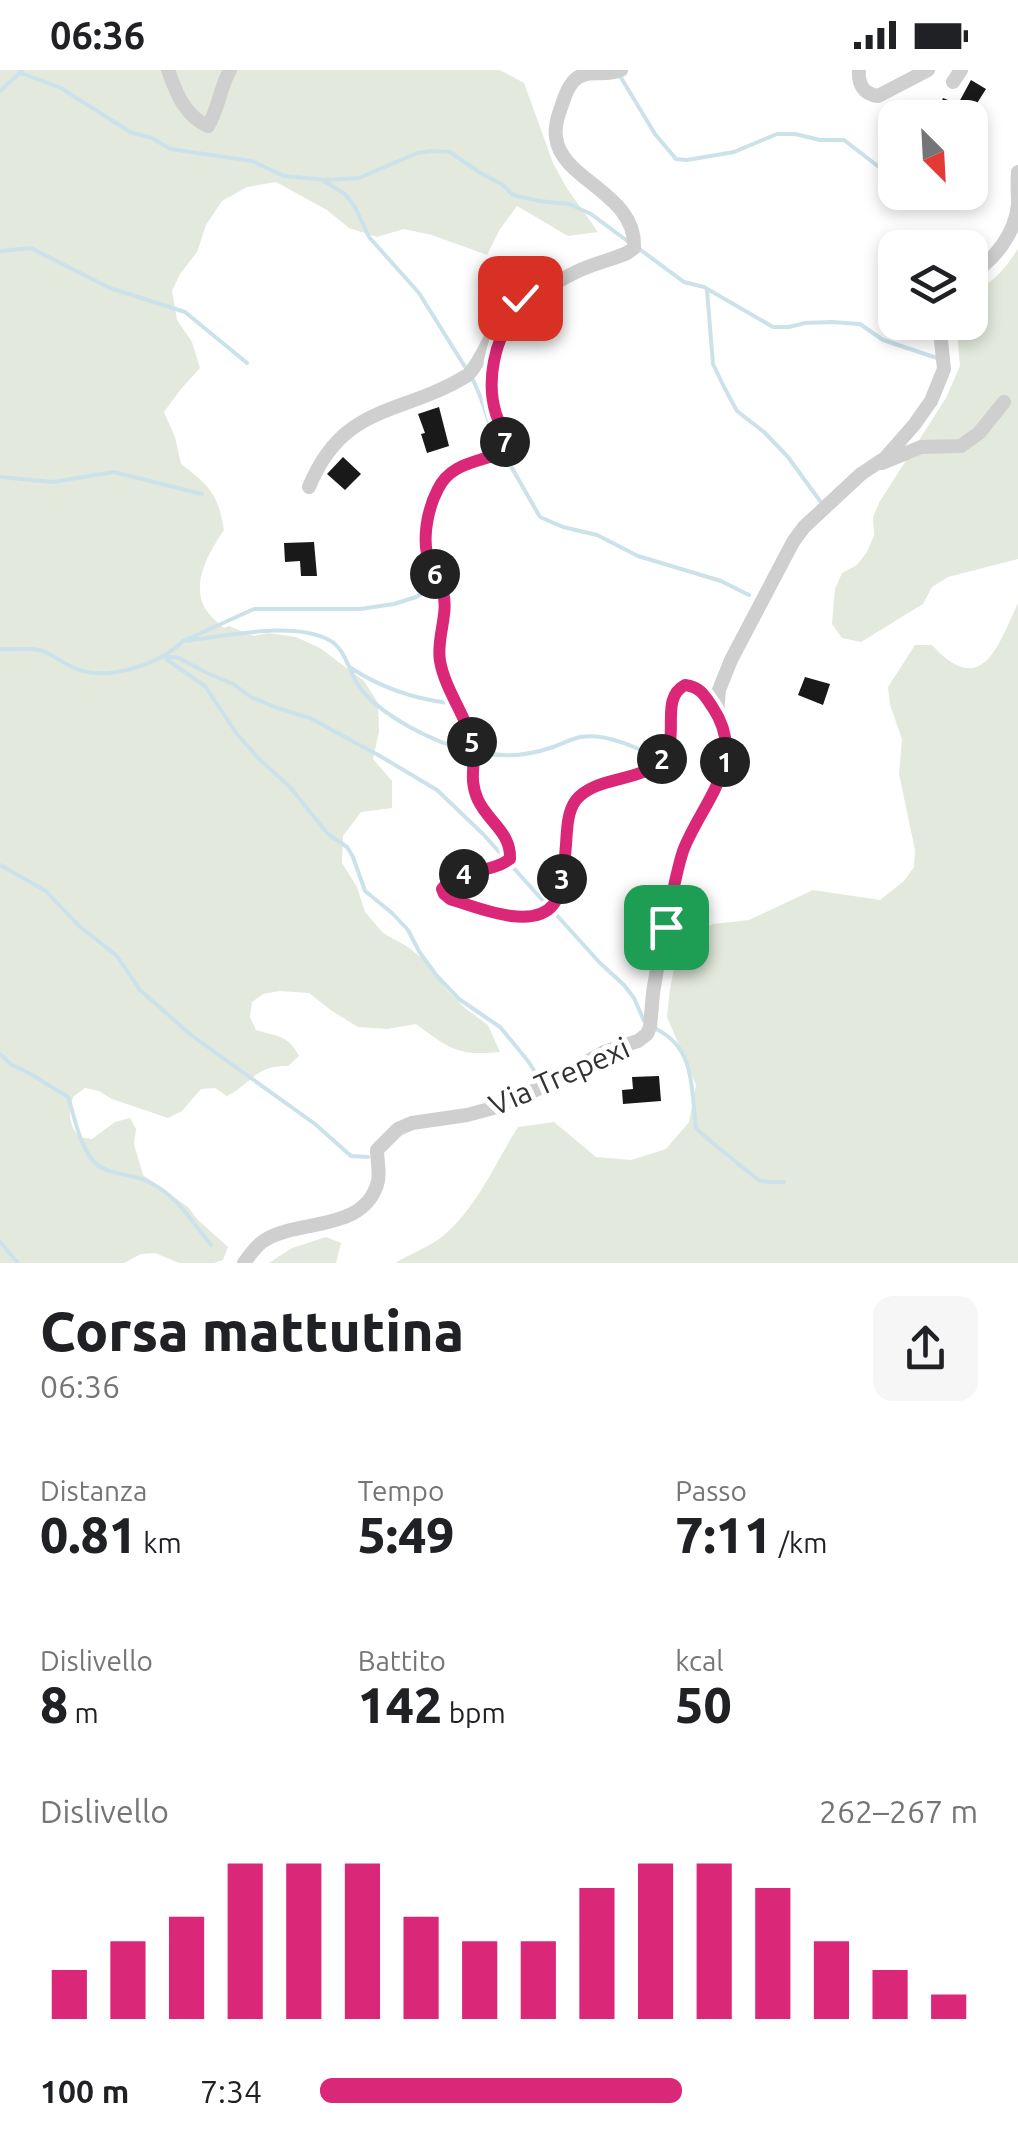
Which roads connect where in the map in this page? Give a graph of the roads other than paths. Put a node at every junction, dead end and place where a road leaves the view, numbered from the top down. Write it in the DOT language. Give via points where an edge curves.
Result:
graph roads {
  1 [pos="168,70"];
  2 [pos="230,70"];
  3 [pos="621,70"];
  4 [pos="859,70"];
  5 [pos="928,70"];
  6 [pos="1018,172"];
  7 [pos="988,261"];
  8 [pos="540,294"];
  9 [pos="941,340"];
  10 [pos="1004,402"];
  11 [pos="877,464"];
  12 [pos="308,486"];
  13 [pos="717,715"];
  14 [pos="244,1263"];
  1 -- 2 [label="street" via="180,102 208,126"];
  3 -- 8 [label="street" via="577,78 555,133 564,159 610,197 630,224 634,248"];
  4 -- 5 [label="street" via="862,89 878,96"];
  6 -- 7 [label="street" via="1014,226"];
  8 -- 12 [label="street" via="509,307 468,375 364,419 336,441"];
  8 -- 13 [label="street" via="517,312 495,357 492,400 506,444 502,452 446,476 428,520 425,548 444,594 441,666 472,741 478,800 510,850 503,864 458,874 444,894 512,917 542,913 558,894 568,818 579,797 666,755 678,689 699,689"];
  9 -- 11 [label="street" via="944,369 931,401"];
  10 -- 11 [label="street" via="960,446 921,447"];
  11 -- 13 [label="street, Via Trepexi" via="793,542 732,660"];
  13 -- 14 [label="street, Via Trepexi" via="724,768 677,869 647,1034 497,1107 412,1122 377,1150 378,1182 364,1205 322,1226 270,1237"];
}
